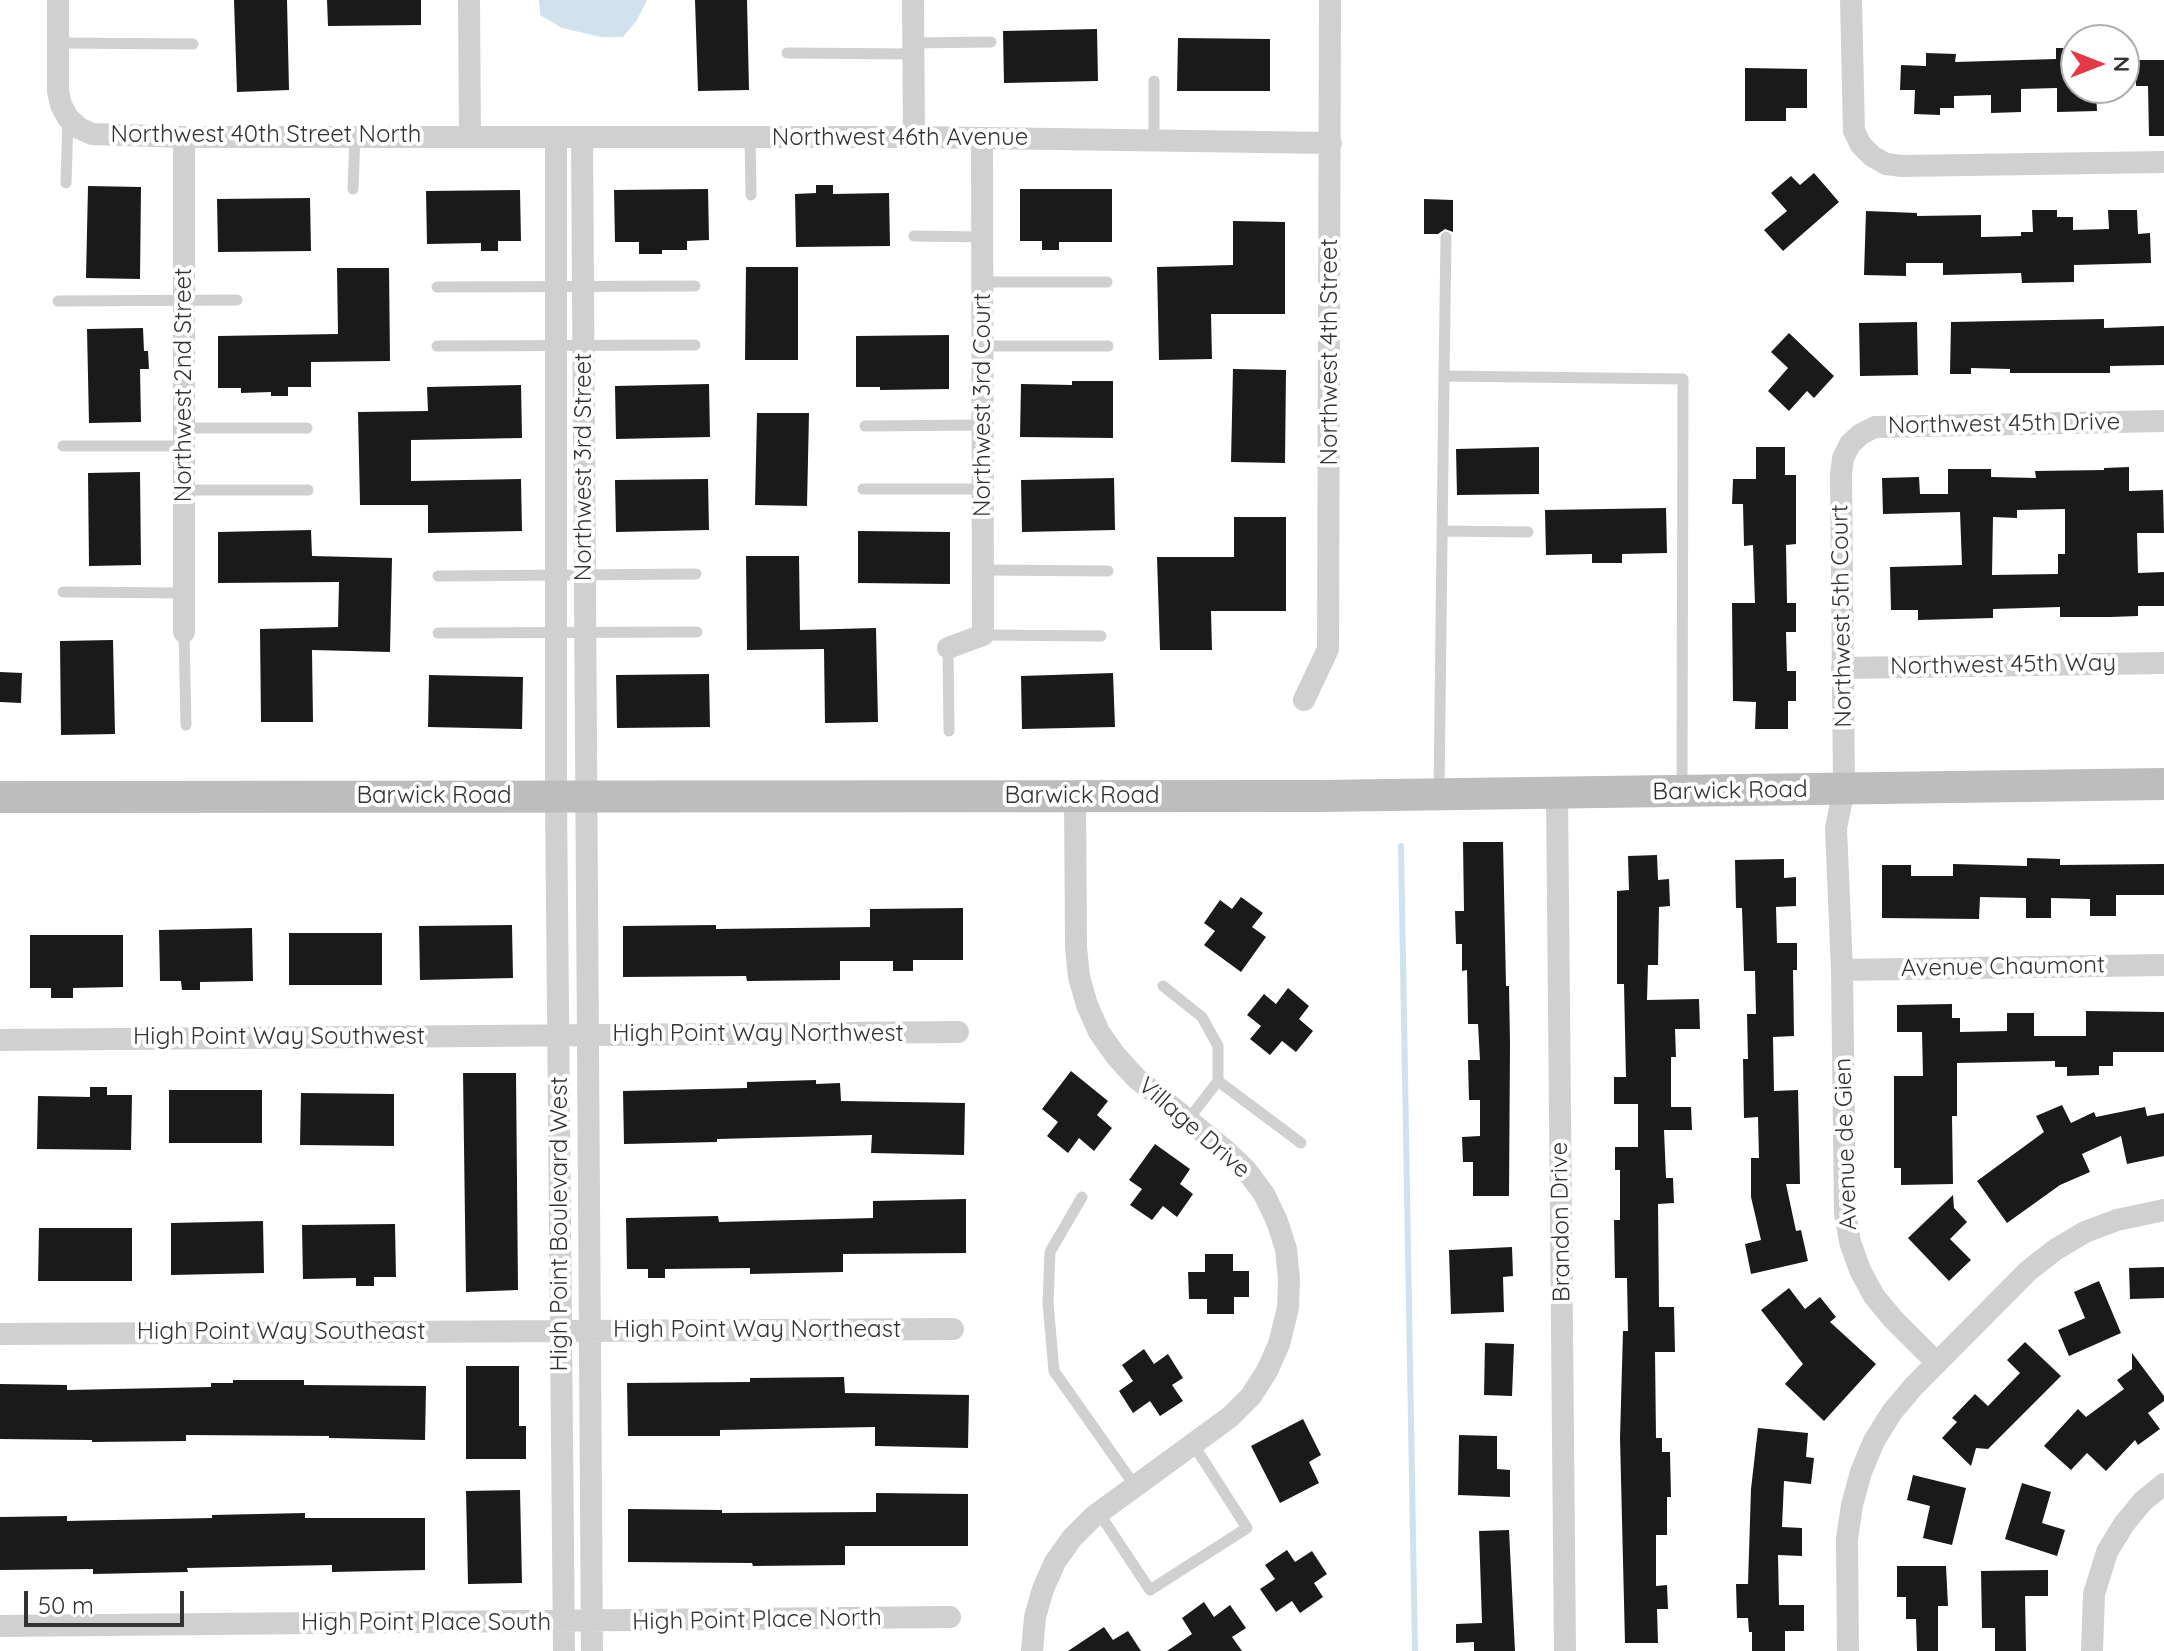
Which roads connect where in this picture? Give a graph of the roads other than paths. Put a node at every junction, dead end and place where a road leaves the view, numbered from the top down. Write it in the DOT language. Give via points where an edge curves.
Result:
graph roads {
  1 [pos="58,0"];
  2 [pos="469,0"];
  3 [pos="913,0"];
  4 [pos="1330,0"];
  5 [pos="1851,0"];
  6 [pos="991,42"];
  7 [pos="58,43"];
  8 [pos="193,44"];
  9 [pos="913,48"];
  10 [pos="787,53"];
  11 [pos="1154,81"];
  12 [pos="68,118"];
  13 [pos="355,136"];
  14 [pos="470,136"];
  15 [pos="184,137"];
  16 [pos="556,137"];
  17 [pos="582,137"];
  18 [pos="750,137"];
  19 [pos="914,137"];
  20 [pos="982,138"];
  21 [pos="1154,141"];
  22 [pos="1331,143"];
  23 [pos="2164,162"];
  24 [pos="66,183"];
  25 [pos="353,189"];
  26 [pos="751,195"];
  27 [pos="914,236"];
  28 [pos="982,237"];
  29 [pos="1446,237"];
  30 [pos="983,282"];
  31 [pos="1107,282"];
  32 [pos="583,286"];
  33 [pos="695,286"];
  34 [pos="437,287"];
  35 [pos="556,287"];
  36 [pos="184,300"];
  37 [pos="237,300"];
  38 [pos="58,301"];
  39 [pos="695,345"];
  40 [pos="437,346"];
  41 [pos="556,346"];
  42 [pos="583,346"];
  43 [pos="983,346"];
  44 [pos="1108,346"];
  45 [pos="1444,376"];
  46 [pos="2164,421"];
  47 [pos="983,425"];
  48 [pos="865,426"];
  49 [pos="307,428"];
  50 [pos="184,437"];
  51 [pos="1850,444"];
  52 [pos="63,446"];
  53 [pos="863,489"];
  54 [pos="983,489"];
  55 [pos="184,490"];
  56 [pos="308,490"];
  57 [pos="1442,531"];
  58 [pos="1528,532"];
  59 [pos="983,570"];
  60 [pos="1108,571"];
  61 [pos="696,574"];
  62 [pos="556,575"];
  63 [pos="584,575"];
  64 [pos="438,576"];
  65 [pos="63,592"];
  66 [pos="184,593"];
  67 [pos="184,632"];
  68 [pos="556,632"];
  69 [pos="584,632"];
  70 [pos="697,632"];
  71 [pos="438,633"];
  72 [pos="983,635"];
  73 [pos="1101,636"];
  74 [pos="948,648"];
  75 [pos="2164,663"];
  76 [pos="1842,668"];
  77 [pos="1304,700"];
  78 [pos="186,725"];
  79 [pos="949,731"];
  80 [pos="2164,784"];
  81 [pos="1844,789"];
  82 [pos="1682,791"];
  83 [pos="1557,793"];
  84 [pos="1439,794"];
  85 [pos="571,796"];
  86 [pos="1075,796"];
  87 [pos="0,797"];
  88 [pos="2164,965"];
  89 [pos="1842,970"];
  90 [pos="1163,986"];
  91 [pos="958,1032"];
  92 [pos="559,1035"];
  93 [pos="587,1035"];
  94 [pos="0,1040"];
  95 [pos="1218,1081"];
  96 [pos="1188,1120"];
  97 [pos="1301,1143"];
  98 [pos="1082,1197"];
  99 [pos="2164,1210"];
  100 [pos="953,1329"];
  101 [pos="561,1331"];
  102 [pos="590,1331"];
  103 [pos="0,1334"];
  104 [pos="1937,1363"];
  105 [pos="1193,1444"];
  106 [pos="2164,1484"];
  107 [pos="1135,1486"];
  108 [pos="1099,1513"];
  109 [pos="950,1617"];
  110 [pos="564,1622"];
  111 [pos="592,1622"];
  112 [pos="0,1626"];
  113 [pos="564,1651"];
  114 [pos="592,1651"];
  115 [pos="1032,1651"];
  116 [pos="1565,1651"];
  117 [pos="1848,1651"];
  118 [pos="2092,1651"];
  1 -- 7 [label="street"];
  2 -- 14 [label="street"];
  3 -- 9 [label="street"];
  4 -- 22 [label="street, Northwest 4th Street"];
  5 -- 23 [label="street" via="1854,131 1861,145 1886,164"];
  6 -- 9 [label="lane"];
  7 -- 8 [label="lane"];
  7 -- 12 [label="street" via="58,91"];
  9 -- 10 [label="lane"];
  9 -- 19 [label="street"];
  11 -- 21 [label="lane"];
  12 -- 15 [label="street, Northwest 40th Street North" via="92,134"];
  12 -- 24 [label="lane"];
  13 -- 14 [label="street, Northwest 40th Street North"];
  13 -- 15 [label="street, Northwest 40th Street North"];
  13 -- 25 [label="lane"];
  14 -- 16 [label="street, Northwest 46th Avenue"];
  15 -- 36 [label="street, Northwest 2nd Street"];
  16 -- 17 [label="street, Northwest 46th Avenue"];
  16 -- 35 [label="street, Northwest 3rd Street"];
  17 -- 18 [label="street, Northwest 46th Avenue"];
  17 -- 32 [label="street, Northwest 3rd Street"];
  18 -- 19 [label="street, Northwest 46th Avenue"];
  18 -- 26 [label="lane"];
  19 -- 20 [label="street, Northwest 46th Avenue"];
  20 -- 21 [label="street, Northwest 46th Avenue"];
  20 -- 28 [label="street, Northwest 3rd Court"];
  21 -- 22 [label="street, Northwest 46th Avenue"];
  22 -- 77 [label="street, Northwest 4th Street" via="1328,649"];
  27 -- 28 [label="lane"];
  28 -- 30 [label="street, Northwest 3rd Court"];
  29 -- 45 [label="lane"];
  30 -- 31 [label="lane"];
  30 -- 43 [label="street, Northwest 3rd Court"];
  32 -- 33 [label="lane"];
  32 -- 35 [label="lane"];
  32 -- 42 [label="street, Northwest 3rd Street"];
  34 -- 35 [label="lane"];
  35 -- 41 [label="street, Northwest 3rd Street"];
  36 -- 37 [label="lane"];
  36 -- 38 [label="lane"];
  36 -- 50 [label="street, Northwest 2nd Street"];
  39 -- 42 [label="lane"];
  40 -- 41 [label="lane"];
  41 -- 42 [label="lane"];
  41 -- 62 [label="street, Northwest 3rd Street"];
  42 -- 63 [label="street, Northwest 3rd Street"];
  43 -- 44 [label="lane"];
  43 -- 47 [label="street, Northwest 3rd Court"];
  45 -- 57 [label="lane"];
  45 -- 82 [label="lane" via="1683,379"];
  46 -- 51 [label="street, Northwest 45th Drive" via="1875,427"];
  47 -- 48 [label="lane"];
  47 -- 54 [label="street, Northwest 3rd Court"];
  49 -- 50 [label="lane"];
  50 -- 52 [label="lane"];
  50 -- 55 [label="street, Northwest 2nd Street"];
  51 -- 76 [label="street, Northwest 5th Court" via="1841,474"];
  53 -- 54 [label="lane"];
  54 -- 59 [label="street, Northwest 3rd Court"];
  55 -- 56 [label="lane"];
  55 -- 66 [label="street, Northwest 2nd Street"];
  57 -- 58 [label="lane"];
  57 -- 84 [label="lane"];
  59 -- 60 [label="lane"];
  59 -- 72 [label="street, Northwest 3rd Court"];
  61 -- 63 [label="lane"];
  62 -- 63 [label="lane"];
  62 -- 64 [label="lane"];
  62 -- 68 [label="street, Northwest 3rd Street"];
  63 -- 69 [label="street, Northwest 3rd Street"];
  65 -- 66 [label="lane"];
  66 -- 67 [label="street, Northwest 2nd Street"];
  67 -- 78 [label="lane"];
  68 -- 69 [label="lane"];
  68 -- 71 [label="lane"];
  68 -- 85 [label="street, Northwest 3rd Street"];
  69 -- 70 [label="lane"];
  69 -- 85 [label="street, Northwest 3rd Street"];
  72 -- 73 [label="lane"];
  72 -- 74 [label="street"];
  74 -- 79 [label="lane"];
  75 -- 76 [label="street, Northwest 45th Way"];
  76 -- 81 [label="street, Northwest 5th Court"];
  80 -- 81 [label="street, Barwick Road"];
  81 -- 82 [label="street, Barwick Road"];
  81 -- 89 [label="street, Avenue de Gien" via="1851,820 1850,859 1839,894"];
  82 -- 83 [label="street, Barwick Road"];
  83 -- 84 [label="street, Barwick Road"];
  83 -- 116 [label="street, Brandon Drive"];
  84 -- 86 [label="street, Barwick Road"];
  85 -- 86 [label="street, Barwick Road"];
  85 -- 87 [label="street, Barwick Road"];
  85 -- 92 [label="street, High Point Boulevard West"];
  85 -- 93 [label="street, High Point Boulevard West"];
  86 -- 96 [label="street, Village Drive" via="1076,947 1087,1005 1116,1056"];
  88 -- 89 [label="street, Avenue Chaumont"];
  89 -- 104 [label="street, Avenue de Gien" via="1845,1213 1850,1242 1874,1296"];
  90 -- 95 [label="lane" via="1202,1017 1218,1046"];
  91 -- 93 [label="street, High Point Way Northwest"];
  92 -- 93 [label="street, High Point Way Northwest"];
  92 -- 94 [label="street, High Point Way Southwest"];
  92 -- 101 [label="street, High Point Boulevard West"];
  93 -- 102 [label="street, High Point Boulevard West"];
  95 -- 96 [label="lane"];
  95 -- 97 [label="lane"];
  96 -- 105 [label="street, Village Drive" via="1246,1170 1264,1194 1286,1249 1289,1279 1284,1330 1267,1371 1230,1417"];
  98 -- 107 [label="lane" via="1050,1252 1054,1371"];
  99 -- 104 [label="street" via="2117,1220 2055,1250"];
  100 -- 102 [label="street, High Point Way Northeast"];
  101 -- 102 [label="street, High Point Way Northeast"];
  101 -- 103 [label="street, High Point Way Southeast"];
  101 -- 110 [label="street, High Point Boulevard West"];
  102 -- 111 [label="street, High Point Boulevard West"];
  104 -- 117 [label="street" via="1892,1412 1861,1472 1847,1539"];
  105 -- 107 [label="street, Village Drive"];
  105 -- 108 [label="lane" via="1247,1528 1150,1590"];
  106 -- 118 [label="street" via="2143,1501 2107,1552 2094,1594"];
  107 -- 108 [label="street, Village Drive"];
  108 -- 115 [label="street, Village Drive" via="1055,1562 1035,1617"];
  109 -- 111 [label="street, High Point Place North"];
  110 -- 111 [label="street, High Point Place North"];
  110 -- 112 [label="street, High Point Place South"];
  110 -- 113 [label="street, High Point Boulevard West"];
  111 -- 114 [label="street, High Point Boulevard West"];
}
